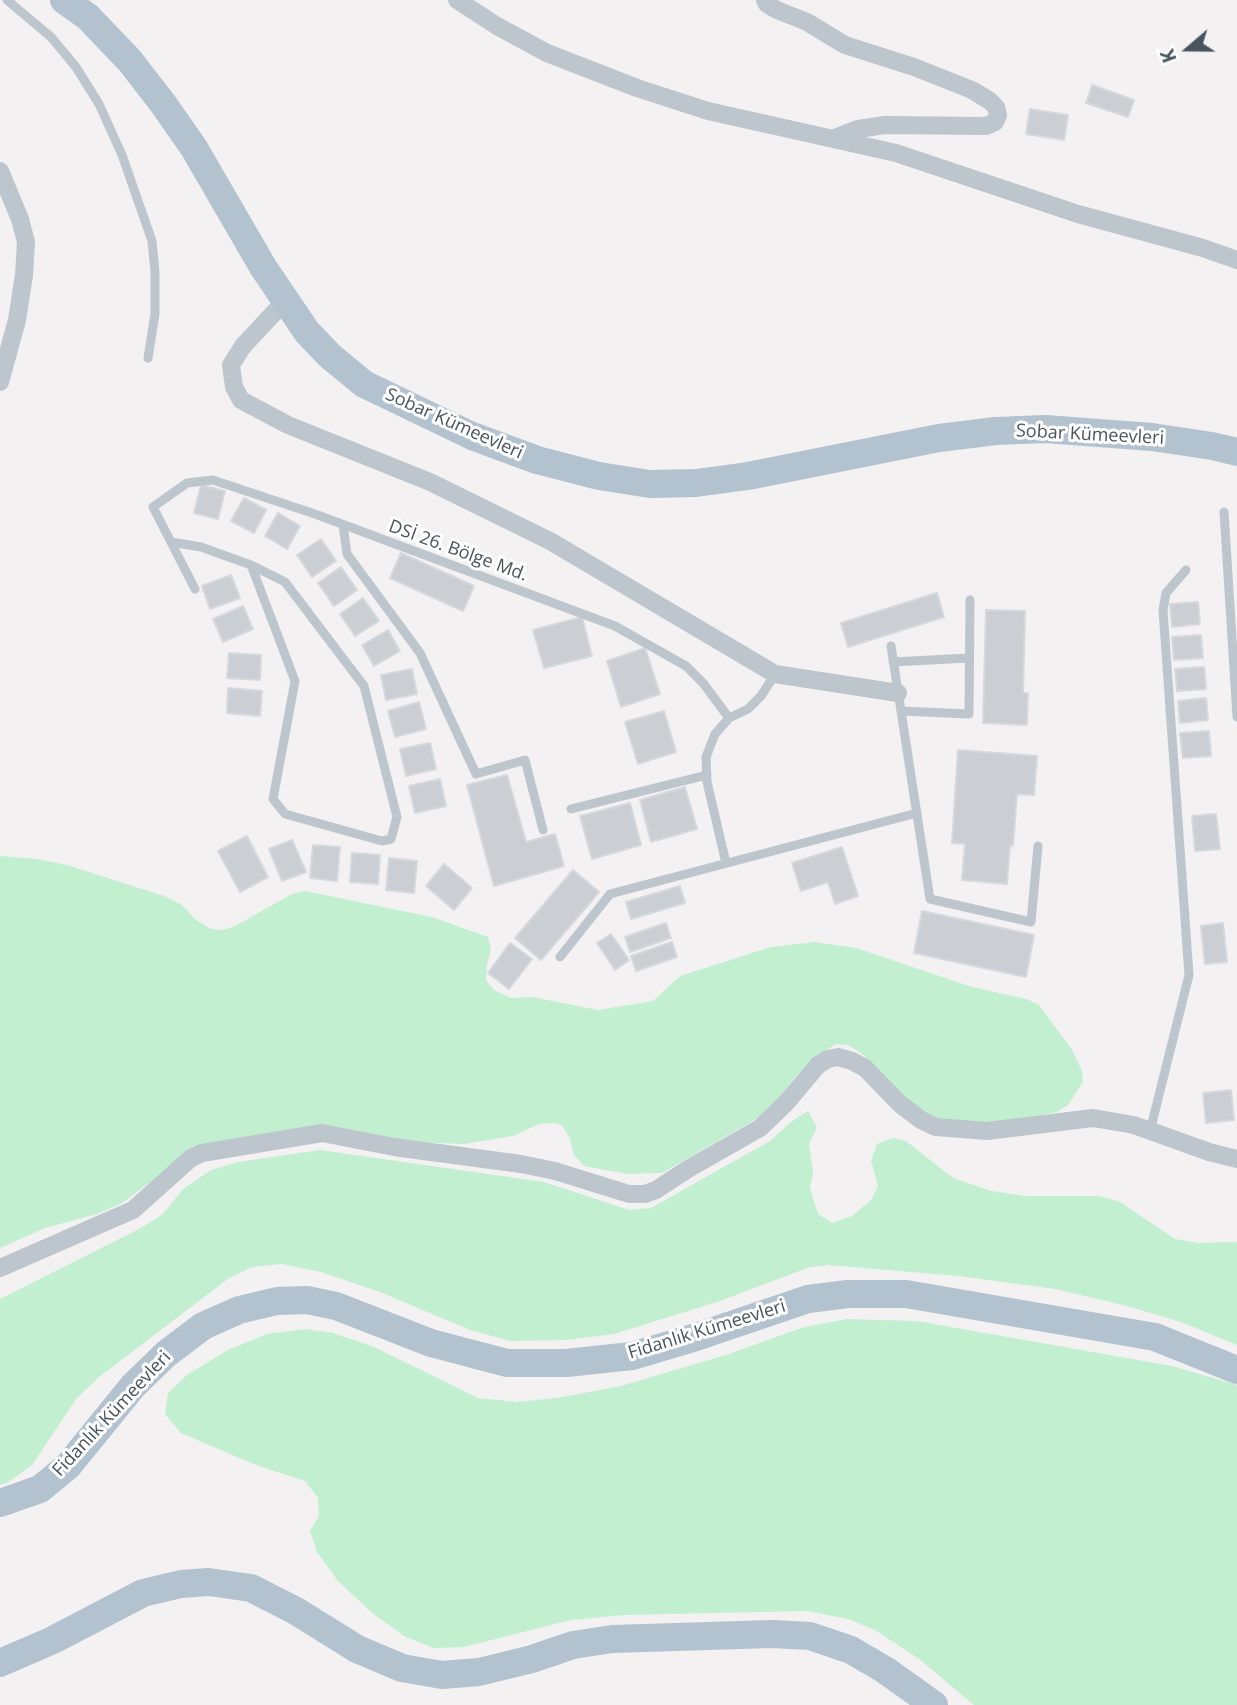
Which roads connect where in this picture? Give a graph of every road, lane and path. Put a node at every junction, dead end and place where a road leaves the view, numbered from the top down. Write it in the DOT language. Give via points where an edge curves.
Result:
graph roads {
  1 [pos="7,0"];
  2 [pos="64,0"];
  3 [pos="457,0"];
  4 [pos="765,0"];
  5 [pos="835,138"];
  6 [pos="0,171"];
  7 [pos="1237,260"];
  8 [pos="285,301"];
  9 [pos="149,358"];
  10 [pos="0,382"];
  11 [pos="1237,452"];
  12 [pos="1224,512"];
  13 [pos="343,525"];
  14 [pos="171,542"];
  15 [pos="251,565"];
  16 [pos="1186,570"];
  17 [pos="195,589"];
  18 [pos="970,600"];
  19 [pos="891,646"];
  20 [pos="969,658"];
  21 [pos="893,662"];
  22 [pos="775,674"];
  23 [pos="898,693"];
  24 [pos="901,711"];
  25 [pos="1237,717"];
  26 [pos="729,718"];
  27 [pos="707,775"];
  28 [pos="571,809"];
  29 [pos="917,813"];
  30 [pos="543,830"];
  31 [pos="1038,846"];
  32 [pos="726,863"];
  33 [pos="561,957"];
  34 [pos="1150,1131"];
  35 [pos="1237,1159"];
  36 [pos="0,1268"];
  37 [pos="1237,1370"];
  38 [pos="0,1503"];
  39 [pos="0,1663"];
  40 [pos="934,1705"];
  1 -- 9 [label="lane" via="51,37 76,67 122,155 152,241 155,314"];
  2 -- 8 [label="main road, Sobar Kümeevleri" via="88,17 130,61 164,105"];
  3 -- 5 [label="street" via="547,53 637,88 708,111"];
  4 -- 5 [label="street" via="845,45 972,90 990,101 998,115 986,126 885,125"];
  5 -- 7 [label="street"];
  6 -- 10 [label="street" via="26,242 17,320"];
  8 -- 11 [label="main road, Sobar Kümeevleri" via="307,332 364,384 472,436 599,476 650,484 748,477 996,430 1152,437"];
  8 -- 22 [label="street" via="231,365 241,400 288,425 430,482 550,541"];
  12 -- 25 [label="lane"];
  13 -- 14 [label="lane, DSİ 26. Bölge Md." via="213,480 187,482 153,507"];
  13 -- 26 [label="lane, DSİ 26. Bölge Md." via="615,626 686,666"];
  13 -- 30 [label="lane" via="347,554 420,653 476,774 525,760"];
  14 -- 15 [label="lane"];
  14 -- 17 [label="lane"];
  15 -- 15 [label="lane" via="285,582 364,686 397,817 391,839 382,841 285,814 273,799 295,681"];
  16 -- 34 [label="lane" via="1166,593 1163,610 1189,975"];
  18 -- 20 [label="lane"];
  19 -- 21 [label="lane"];
  20 -- 21 [label="lane"];
  20 -- 24 [label="lane" via="969,714"];
  21 -- 23 [label="lane"];
  22 -- 23 [label="street"];
  22 -- 26 [label="lane" via="755,703"];
  23 -- 24 [label="lane"];
  24 -- 29 [label="lane"];
  26 -- 27 [label="lane" via="715,734 706,757"];
  27 -- 28 [label="lane"];
  27 -- 32 [label="lane"];
  29 -- 31 [label="lane" via="930,899 1031,922"];
  29 -- 32 [label="lane"];
  32 -- 33 [label="lane" via="610,894"];
  34 -- 35 [label="street"];
  34 -- 36 [label="street" via="1093,1118 987,1131 936,1127 900,1104 865,1068 838,1057 818,1065 760,1128 646,1194 629,1194 521,1164 322,1133 202,1153 133,1210"];
  37 -- 38 [label="main road, Fidanlık Kümeevleri" via="1155,1337 906,1294 808,1299 632,1356 566,1363 507,1363 431,1343 336,1306 307,1300 276,1301 203,1326 133,1386 68,1466 40,1489"];
  39 -- 40 [label="main road" via="143,1593 209,1582 251,1588 357,1649 402,1668 442,1675 479,1672 612,1639 810,1636 851,1650"];
}
